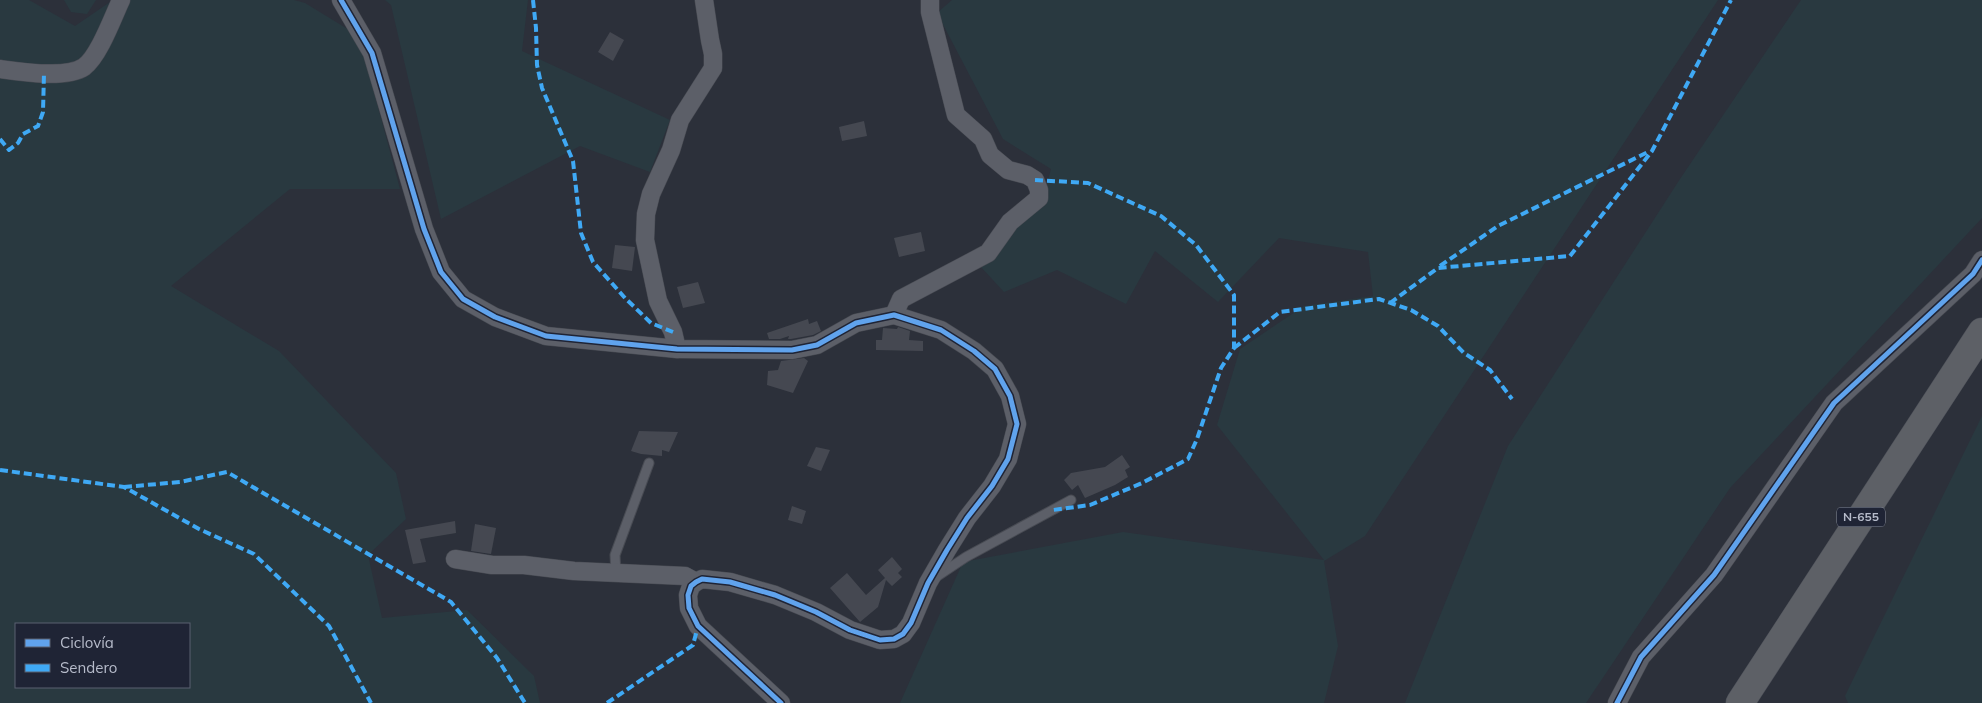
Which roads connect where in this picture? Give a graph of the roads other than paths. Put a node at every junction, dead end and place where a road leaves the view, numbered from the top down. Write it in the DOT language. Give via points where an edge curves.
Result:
graph roads {
  1 [pos="121,0"];
  2 [pos="341,0"];
  3 [pos="704,0"];
  4 [pos="930,0"];
  5 [pos="0,69"];
  6 [pos="1982,260"];
  7 [pos="894,315"];
  8 [pos="1982,332"];
  9 [pos="677,349"];
  10 [pos="649,463"];
  11 [pos="1071,500"];
  12 [pos="455,559"];
  13 [pos="616,574"];
  14 [pos="696,582"];
  15 [pos="928,583"];
  16 [pos="781,703"];
  17 [pos="1617,703"];
  18 [pos="1740,703"];
  1 -- 5 [label="street" via="98,50 84,67 64,73"];
  2 -- 9 [label="street" via="372,53 421,220 441,272 463,299 495,317 546,336"];
  3 -- 9 [label="street" via="714,54 713,68 680,120 646,214 645,240 658,301"];
  4 -- 7 [label="street" via="930,12 956,115 983,139 990,154 1008,170 1035,180 1040,190 1039,198 1010,222 988,253 901,299"];
  6 -- 17 [label="street" via="1973,274 1834,403 1714,576 1641,657"];
  7 -- 9 [label="street" via="856,323 817,345 792,350"];
  7 -- 15 [label="street" via="941,330 995,369 1010,396 1017,424 1008,459"];
  8 -- 18 [label="highway, N-655"];
  10 -- 13 [label="lane" via="615,556"];
  11 -- 15 [label="lane" via="966,556"];
  12 -- 13 [label="street" via="492,565"];
  13 -- 14 [label="street" via="685,576"];
  14 -- 15 [label="street" via="715,579 775,596 880,640 894,639 903,634"];
  14 -- 16 [label="street" via="688,594 689,608 698,626"];
}
